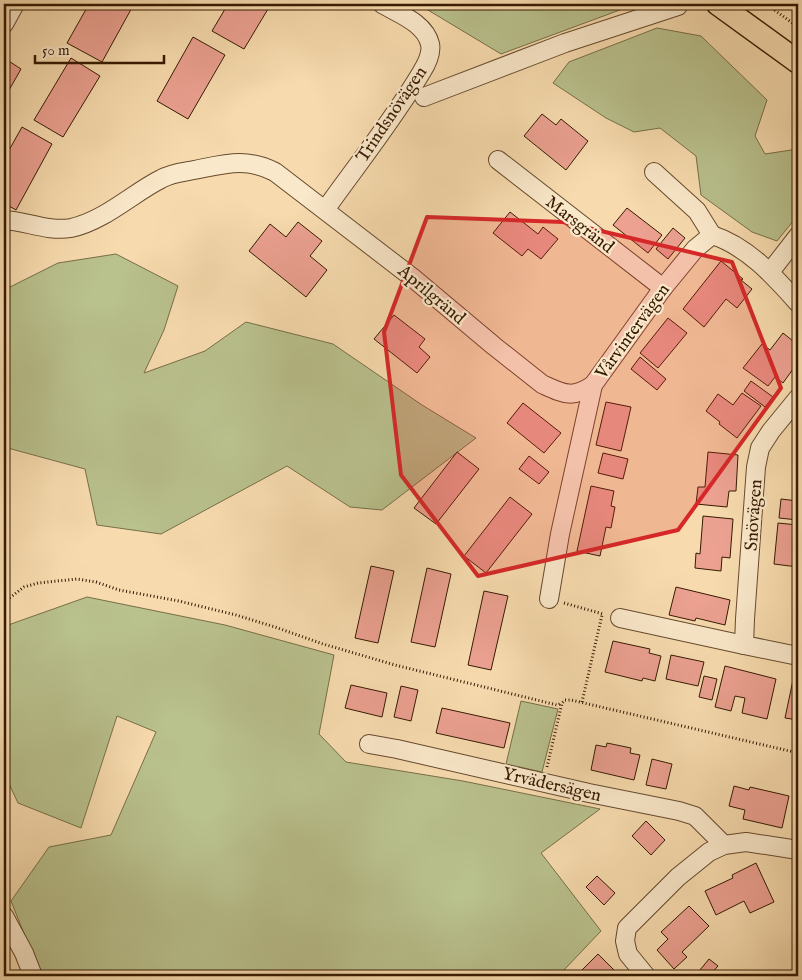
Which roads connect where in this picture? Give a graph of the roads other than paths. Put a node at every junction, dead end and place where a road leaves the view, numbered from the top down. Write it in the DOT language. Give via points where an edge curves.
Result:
graph roads {
  1 [pos="15,4"];
  2 [pos="382,4"];
  3 [pos="679,4"];
  4 [pos="718,4"];
  5 [pos="4,24"];
  6 [pos="798,62"];
  7 [pos="424,97"];
  8 [pos="498,160"];
  9 [pos="654,172"];
  10 [pos="325,210"];
  11 [pos="4,220"];
  12 [pos="712,235"];
  13 [pos="798,236"];
  14 [pos="770,272"];
  15 [pos="663,288"];
  16 [pos="798,303"];
  17 [pos="593,385"];
  18 [pos="798,398"];
  19 [pos="549,599"];
  20 [pos="620,618"];
  21 [pos="744,645"];
  22 [pos="798,656"];
  23 [pos="369,744"];
  24 [pos="724,845"];
  25 [pos="798,850"];
  26 [pos="4,916"];
  27 [pos="34,976"];
  28 [pos="646,976"];
  1 -- 5 [label="street"];
  2 -- 10 [label="street, Trindsnövägen" via="415,23 427,35 431,46 427,61"];
  3 -- 7 [label="street"];
  4 -- 6 [label="main road"];
  8 -- 15 [label="street, Marsgränd"];
  9 -- 12 [label="street" via="697,211"];
  10 -- 11 [label="street, Aprilgränd" via="275,172 263,166 239,162 162,178 123,204 71,228"];
  10 -- 17 [label="street, Aprilgränd" via="542,384 564,394 581,393"];
  12 -- 14 [label="street" via="729,240"];
  12 -- 15 [label="street, Vårvintervägen" via="695,248"];
  13 -- 14 [label="street"];
  14 -- 16 [label="street"];
  15 -- 17 [label="street, Vårvintervägen"];
  17 -- 19 [label="street, Vårvintervägen"];
  18 -- 21 [label="street, Snövägen" via="760,448 756,466"];
  20 -- 21 [label="street"];
  21 -- 22 [label="street"];
  23 -- 24 [label="street, Yrvädersägen" via="679,810 695,816"];
  24 -- 25 [label="street" via="746,842"];
  24 -- 28 [label="street" via="709,852 678,877 627,928 624,942 628,954"];
  26 -- 27 [label="street"];
}
